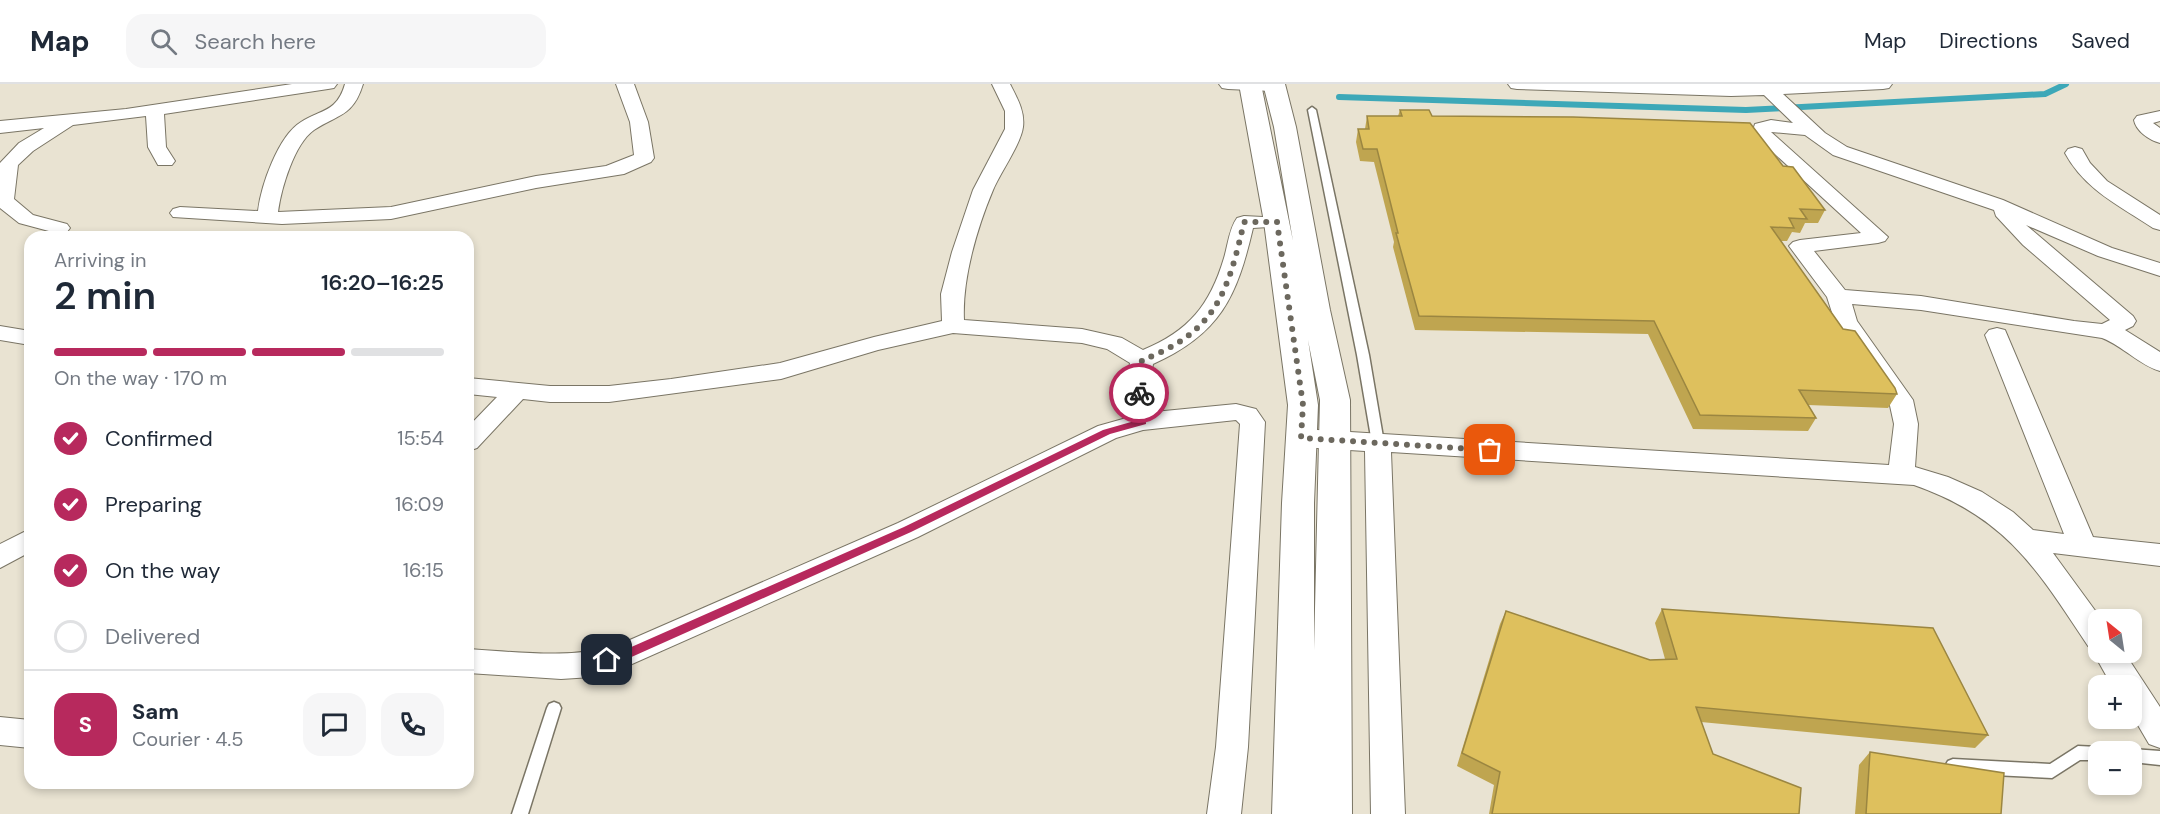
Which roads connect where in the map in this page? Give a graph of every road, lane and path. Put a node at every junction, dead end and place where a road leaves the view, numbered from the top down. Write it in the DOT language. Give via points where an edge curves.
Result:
graph roads {
  1 [pos="328,84"];
  2 [pos="354,84"];
  3 [pos="626,84"];
  4 [pos="1001,84"];
  5 [pos="1517,84"];
  6 [pos="1883,84"];
  7 [pos="1255,85"];
  8 [pos="1589,85"];
  9 [pos="1657,87"];
  10 [pos="1728,88"];
  11 [pos="1771,92"];
  12 [pos="155,109"];
  13 [pos="1312,110"];
  14 [pos="2160,116"];
  15 [pos="68,120"];
  16 [pos="0,127"];
  17 [pos="1807,127"];
  18 [pos="2160,137"];
  19 [pos="2075,153"];
  20 [pos="165,161"];
  21 [pos="1996,204"];
  22 [pos="180,213"];
  23 [pos="267,217"];
  24 [pos="1277,222"];
  25 [pos="2160,224"];
  26 [pos="60,228"];
  27 [pos="2160,270"];
  28 [pos="1838,296"];
  29 [pos="953,326"];
  30 [pos="2105,331"];
  31 [pos="0,333"];
  32 [pos="1997,335"];
  33 [pos="24,337"];
  34 [pos="1142,360"];
  35 [pos="2160,363"];
  36 [pos="474,387"];
  37 [pos="517,391"];
  38 [pos="1143,422"];
  39 [pos="474,436"];
  40 [pos="1301,438"];
  41 [pos="1334,441"];
  42 [pos="1378,443"];
  43 [pos="1901,474"];
  44 [pos="2027,540"];
  45 [pos="24,543"];
  46 [pos="2083,546"];
  47 [pos="2160,555"];
  48 [pos="0,557"];
  49 [pos="2088,624"];
  50 [pos="474,661"];
  51 [pos="2142,705"];
  52 [pos="554,708"];
  53 [pos="0,731"];
  54 [pos="24,733"];
  55 [pos="2160,734"];
  56 [pos="2088,754"];
  57 [pos="2142,757"];
  58 [pos="2160,758"];
  59 [pos="1941,766"];
  60 [pos="520,814"];
  61 [pos="1224,814"];
  62 [pos="1293,814"];
  63 [pos="1331,814"];
  64 [pos="1388,814"];
  1 -- 12 [label="street"];
  2 -- 23 [label="street" via="350,102 305,128 282,161 268,201"];
  3 -- 23 [label="street" via="639,122 644,158 624,168 529,183 391,213"];
  4 -- 29 [label="street" via="1014,111 1014,129 983,190 963,252 952,294"];
  5 -- 8 [label="street"];
  6 -- 11 [label="street"];
  7 -- 24 [label="street"];
  7 -- 41 [label="street" via="1285,127 1335,400"];
  8 -- 9 [label="street"];
  9 -- 10 [label="street"];
  10 -- 11 [label="street"];
  11 -- 17 [label="street"];
  12 -- 15 [label="street"];
  12 -- 20 [label="street" via="157,147"];
  13 -- 42 [label="lane"];
  14 -- 18 [label="street" via="2143,120"];
  15 -- 16 [label="street"];
  15 -- 26 [label="street" via="26,147 9,164 4,201 26,219"];
  17 -- 21 [label="street" via="1840,151"];
  17 -- 28 [label="street" via="1771,126 1762,128 1761,133 1878,237 1800,246"];
  19 -- 25 [label="street" via="2091,176"];
  21 -- 27 [label="street" via="2105,252"];
  21 -- 30 [label="street" via="2030,242 2125,321"];
  22 -- 23 [label="street"];
  24 -- 34 [label="street" via="1244,222 1228,279 1208,318 1191,336"];
  24 -- 40 [label="street" via="1303,405"];
  28 -- 30 [label="street" via="1921,303"];
  28 -- 43 [label="street" via="1846,322 1901,400 1906,424"];
  29 -- 34 [label="street" via="1082,336 1114,343"];
  29 -- 37 [label="street" via="781,371 609,394"];
  30 -- 35 [label="street" via="2124,338"];
  31 -- 33 [label="street"];
  32 -- 46 [label="street"];
  34 -- 38 [label="street" via="1138,384"];
  36 -- 37 [label="street"];
  37 -- 39 [label="street"];
  38 -- 50 [label="street" via="1107,432 908,530 623,656 592,665 561,667"];
  38 -- 61 [label="street" via="1236,412 1247,415 1253,423 1233,735"];
  40 -- 41 [label="street"];
  40 -- 62 [label="street"];
  41 -- 42 [label="street"];
  41 -- 63 [label="street"];
  42 -- 43 [label="street"];
  42 -- 64 [label="street"];
  43 -- 44 [label="street" via="1944,486 1976,501"];
  44 -- 46 [label="street"];
  44 -- 49 [label="street"];
  45 -- 48 [label="street"];
  46 -- 47 [label="street"];
  51 -- 55 [label="street"];
  52 -- 60 [label="lane"];
  53 -- 54 [label="street"];
  56 -- 59 [label="lane" via="2078,753 2052,771"];
  57 -- 58 [label="lane"];
}
